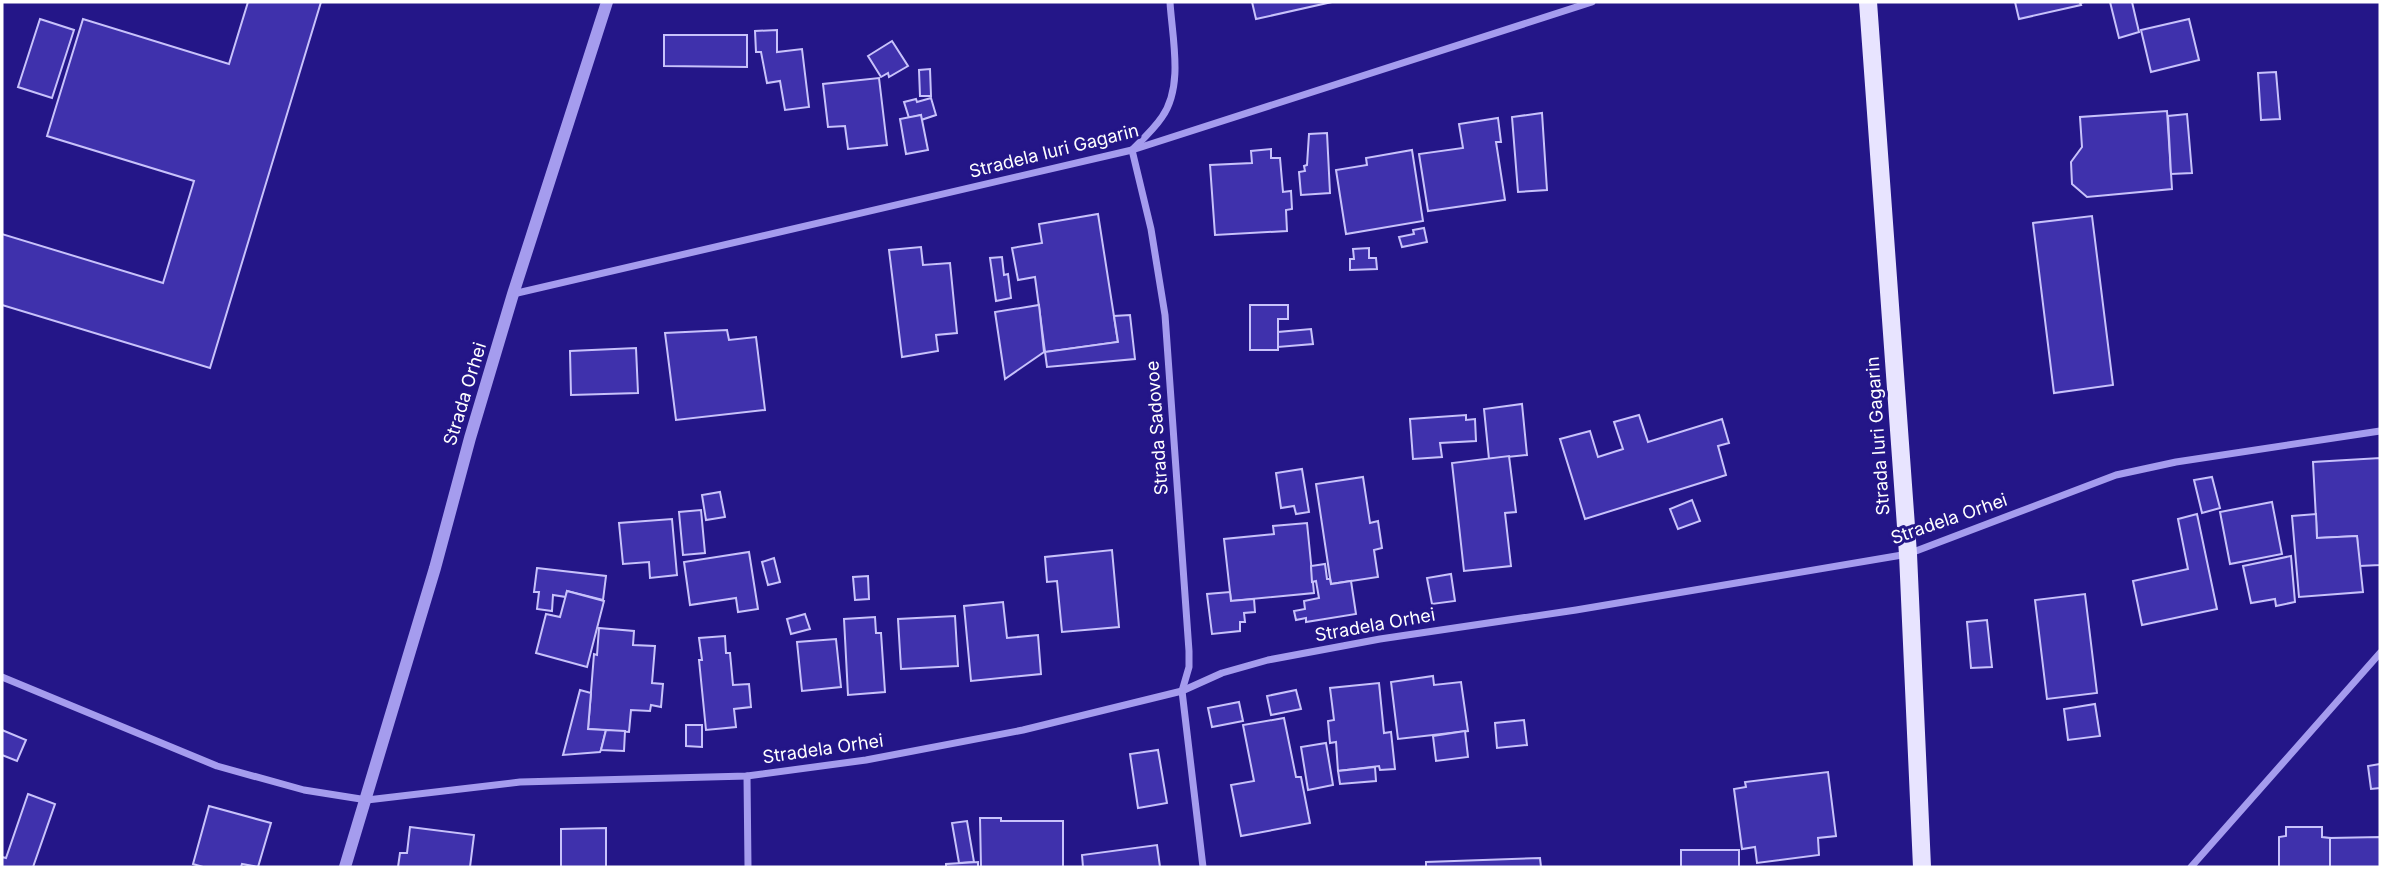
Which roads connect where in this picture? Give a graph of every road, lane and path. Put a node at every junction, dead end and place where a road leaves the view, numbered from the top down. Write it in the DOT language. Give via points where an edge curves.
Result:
graph roads {
  1 [pos="607,2"];
  2 [pos="1170,2"];
  3 [pos="1592,2"];
  4 [pos="1868,2"];
  5 [pos="1132,150"];
  6 [pos="513,293"];
  7 [pos="2380,431"];
  8 [pos="1908,554"];
  9 [pos="2380,653"];
  10 [pos="2,677"];
  11 [pos="1182,691"];
  12 [pos="747,776"];
  13 [pos="367,800"];
  14 [pos="345,867"];
  15 [pos="748,867"];
  16 [pos="1203,867"];
  17 [pos="1922,867"];
  18 [pos="2191,867"];
  1 -- 6 [label="street, Strada Orhei"];
  2 -- 5 [label="street" via="1173,90 1161,118"];
  3 -- 5 [label="street, Stradela Iuri Gagarin"];
  4 -- 8 [label="main road, Strada Iuri Gagarin"];
  5 -- 6 [label="street, Stradela Iuri Gagarin"];
  5 -- 11 [label="street, Strada Sadovoe" via="1165,315 1189,651"];
  6 -- 13 [label="street, Strada Orhei"];
  7 -- 8 [label="street, Stradela Orhei" via="2116,475"];
  8 -- 11 [label="street, Stradela Orhei" via="1268,660"];
  8 -- 17 [label="main road, Strada Iuri Gagarin"];
  9 -- 18 [label="street"];
  10 -- 13 [label="street" via="217,766 304,790"];
  11 -- 12 [label="street, Stradela Orhei" via="1023,730 866,760"];
  11 -- 16 [label="street, Strada Sadovoe"];
  12 -- 13 [label="street, Stradela Orhei" via="520,782"];
  12 -- 15 [label="street"];
  13 -- 14 [label="street, Strada Orhei"];
}
